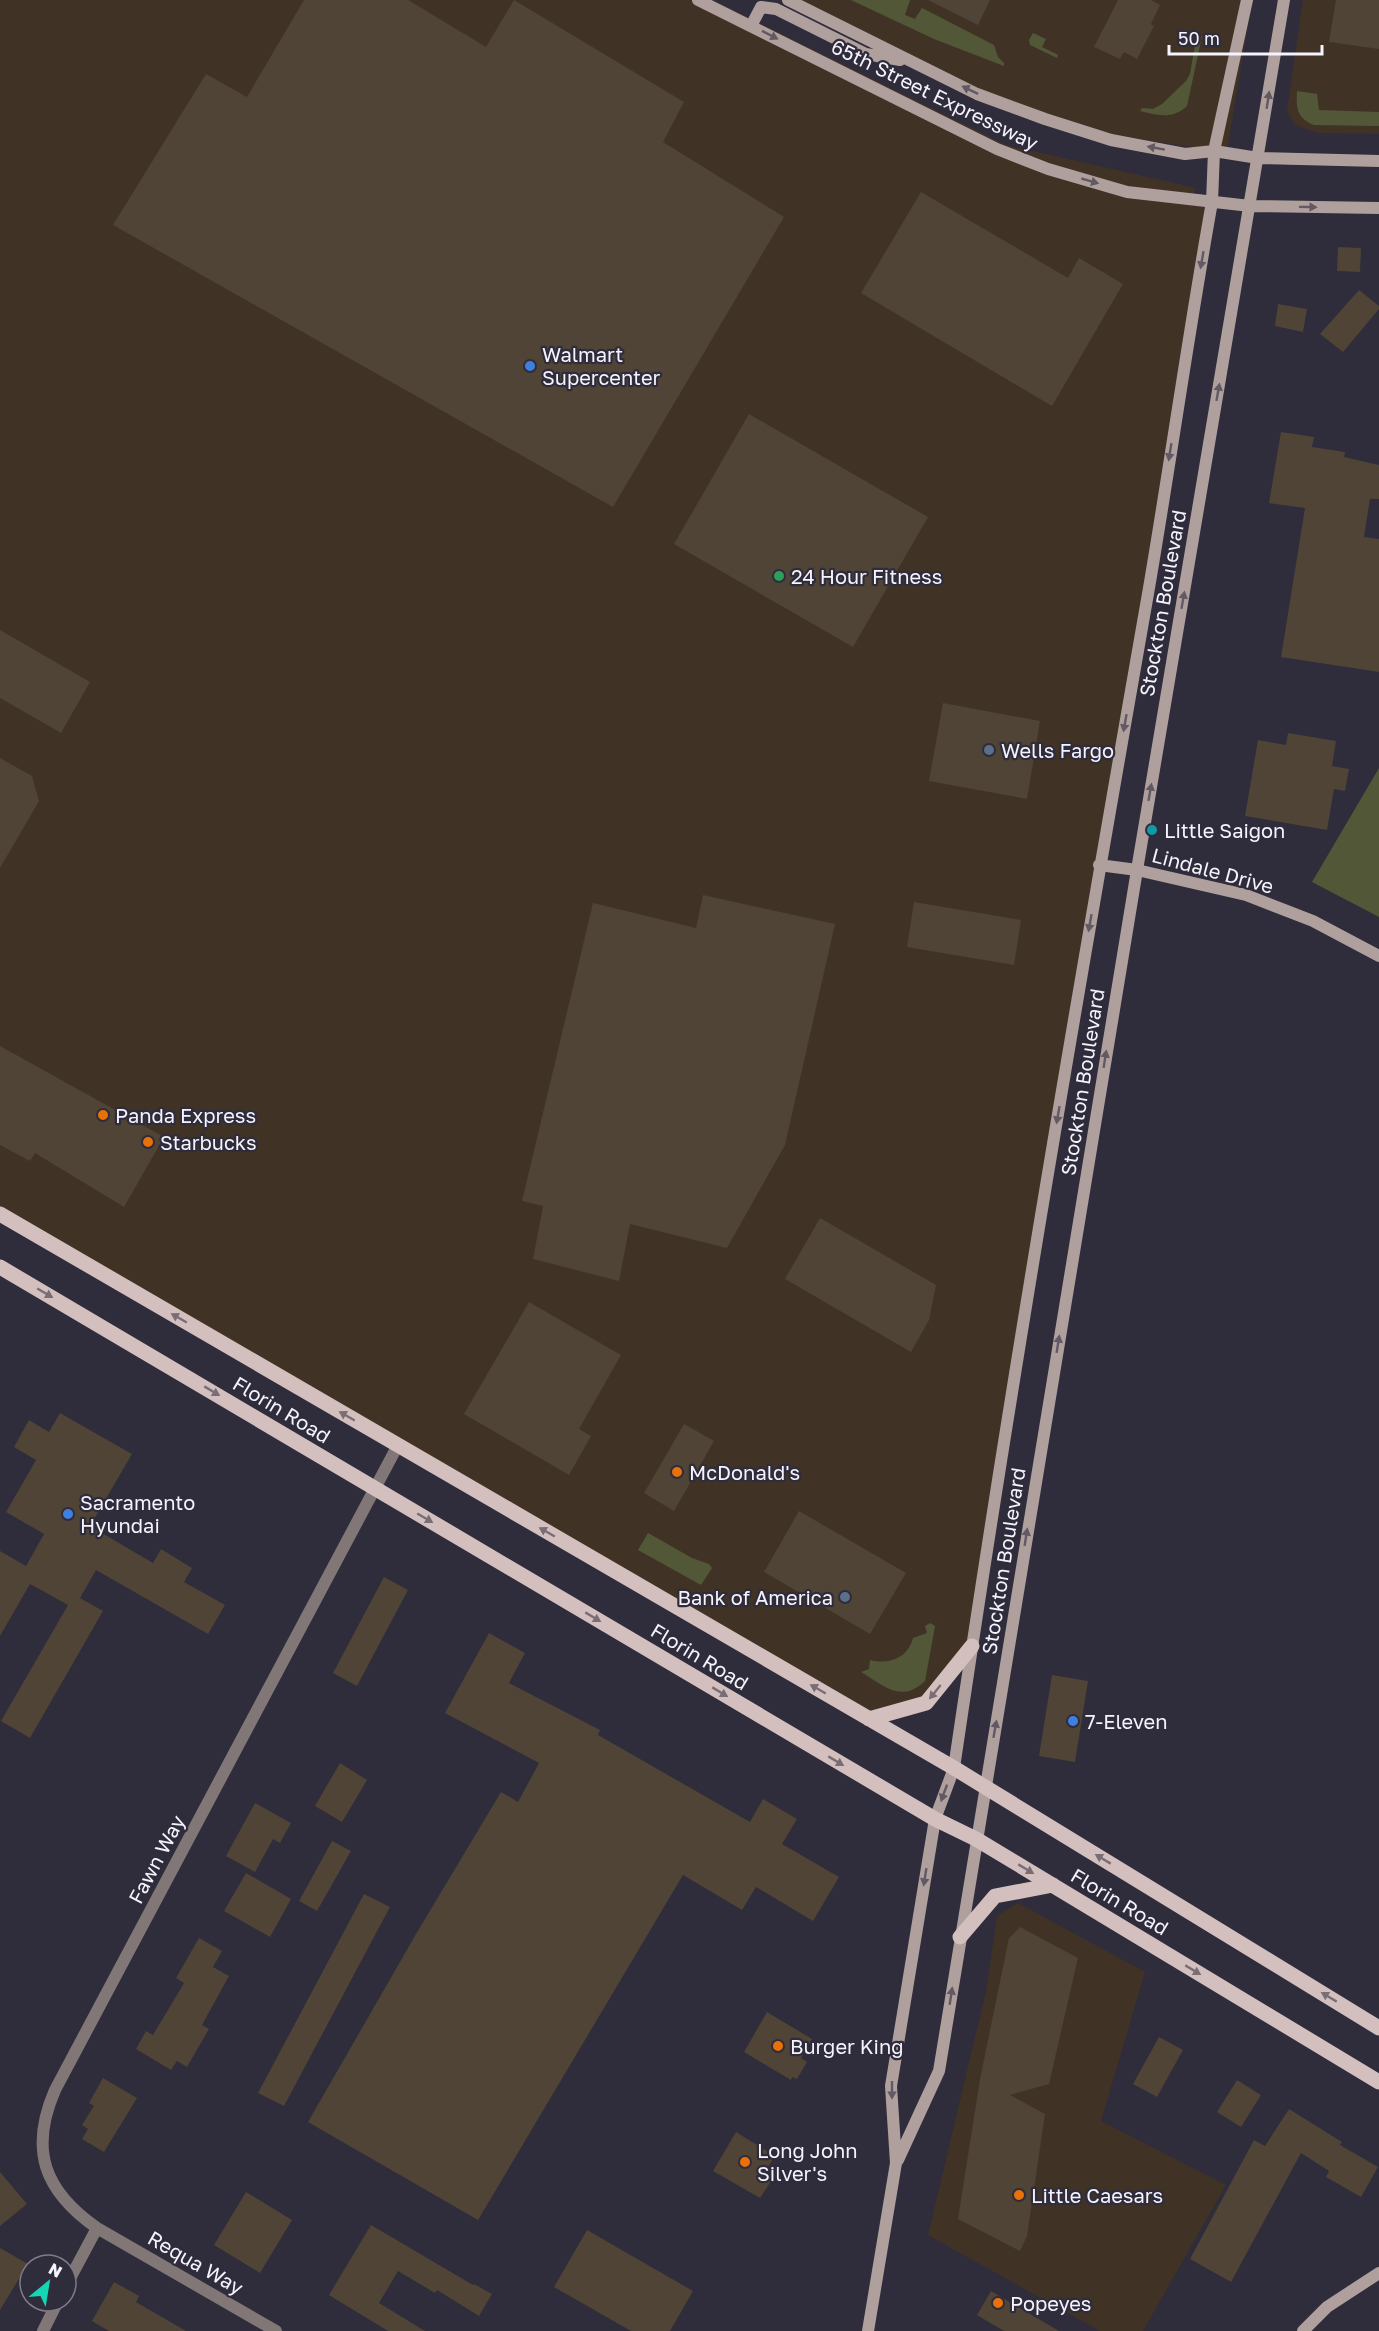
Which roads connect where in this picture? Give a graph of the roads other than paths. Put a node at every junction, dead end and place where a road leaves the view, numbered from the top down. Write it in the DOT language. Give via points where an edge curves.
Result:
graph roads {
  1 [pos="698,0"];
  2 [pos="788,0"];
  3 [pos="1247,0"];
  4 [pos="1284,0"];
  5 [pos="751,26"];
  6 [pos="914,62"];
  7 [pos="1214,151"];
  8 [pos="1258,158"];
  9 [pos="1379,161"];
  10 [pos="1212,202"];
  11 [pos="1250,206"];
  12 [pos="1379,208"];
  13 [pos="1099,865"];
  14 [pos="1137,870"];
  15 [pos="1379,956"];
  16 [pos="0,1214"];
  17 [pos="0,1267"];
  18 [pos="398,1445"];
  19 [pos="374,1489"];
  20 [pos="972,1646"];
  21 [pos="869,1719"];
  22 [pos="954,1768"];
  23 [pos="985,1787"];
  24 [pos="935,1819"];
  25 [pos="976,1839"];
  26 [pos="1053,1885"];
  27 [pos="960,1937"];
  28 [pos="1379,2028"];
  29 [pos="1379,2082"];
  30 [pos="896,2163"];
  31 [pos="97,2228"];
  32 [pos="78,2264"];
  33 [pos="1379,2273"];
  34 [pos="52,2313"];
  35 [pos="42,2331"];
  36 [pos="276,2331"];
  37 [pos="868,2331"];
  38 [pos="1303,2331"];
  1 -- 5 [label="main road, 65th Street Expressway"];
  2 -- 6 [label="main road, 65th Street Expressway"];
  3 -- 7 [label="main road, Stockton Boulevard"];
  8 -- 4 [label="main road, Stockton Boulevard, one-way"];
  5 -- 6 [label="main road" via="761,7 776,9 866,54"];
  5 -- 10 [label="main road, 65th Street Expressway, one-way" via="997,149 1048,170 1127,192"];
  7 -- 6 [label="main road, 65th Street Expressway, one-way" via="1185,154 1111,140 977,94"];
  7 -- 8 [label="main road, 65th Street Expressway"];
  7 -- 10 [label="main road, Stockton Boulevard"];
  8 -- 9 [label="main road, 65th Street Expressway"];
  8 -- 11 [label="main road, Stockton Boulevard"];
  10 -- 11 [label="main road, 65th Street Expressway"];
  10 -- 13 [label="main road, Stockton Boulevard, one-way"];
  11 -- 12 [label="main road, 65th Street Expressway, one-way"];
  14 -- 11 [label="main road, Stockton Boulevard, one-way"];
  13 -- 14 [label="main road, Lindale Drive"];
  13 -- 20 [label="main road, Stockton Boulevard, one-way"];
  14 -- 15 [label="main road, Lindale Drive" via="1246,895 1313,921"];
  23 -- 14 [label="main road, Stockton Boulevard, one-way"];
  18 -- 16 [label="main road, Florin Road, one-way"];
  17 -- 19 [label="main road, Florin Road, one-way"];
  18 -- 19 [label="street, Fawn Way"];
  21 -- 18 [label="main road, Florin Road, one-way"];
  19 -- 24 [label="main road, Florin Road, one-way"];
  19 -- 31 [label="street, Fawn Way" via="46,2110 43,2155 49,2176 60,2196"];
  20 -- 21 [label="main road, one-way" via="926,1703"];
  20 -- 22 [label="main road, Stockton Boulevard"];
  21 -- 22 [label="main road, Florin Road"];
  22 -- 23 [label="main road, Florin Road"];
  22 -- 24 [label="main road, Stockton Boulevard, one-way"];
  23 -- 25 [label="main road, Stockton Boulevard"];
  28 -- 23 [label="main road, Florin Road, one-way"];
  24 -- 25 [label="main road, Florin Road"];
  24 -- 30 [label="main road, Stockton Boulevard, one-way" via="891,2086"];
  25 -- 26 [label="main road, Florin Road, one-way"];
  25 -- 27 [label="main road, Stockton Boulevard"];
  26 -- 27 [label="main road" via="995,1896"];
  26 -- 29 [label="main road, Florin Road, one-way"];
  30 -- 27 [label="main road, Stockton Boulevard, one-way" via="939,2071"];
  30 -- 37 [label="main road, Stockton Boulevard"];
  31 -- 32 [label="street"];
  31 -- 36 [label="street, Requa Way"];
  33 -- 38 [label="main road" via="1327,2307"];
  34 -- 35 [label="street"];
}
